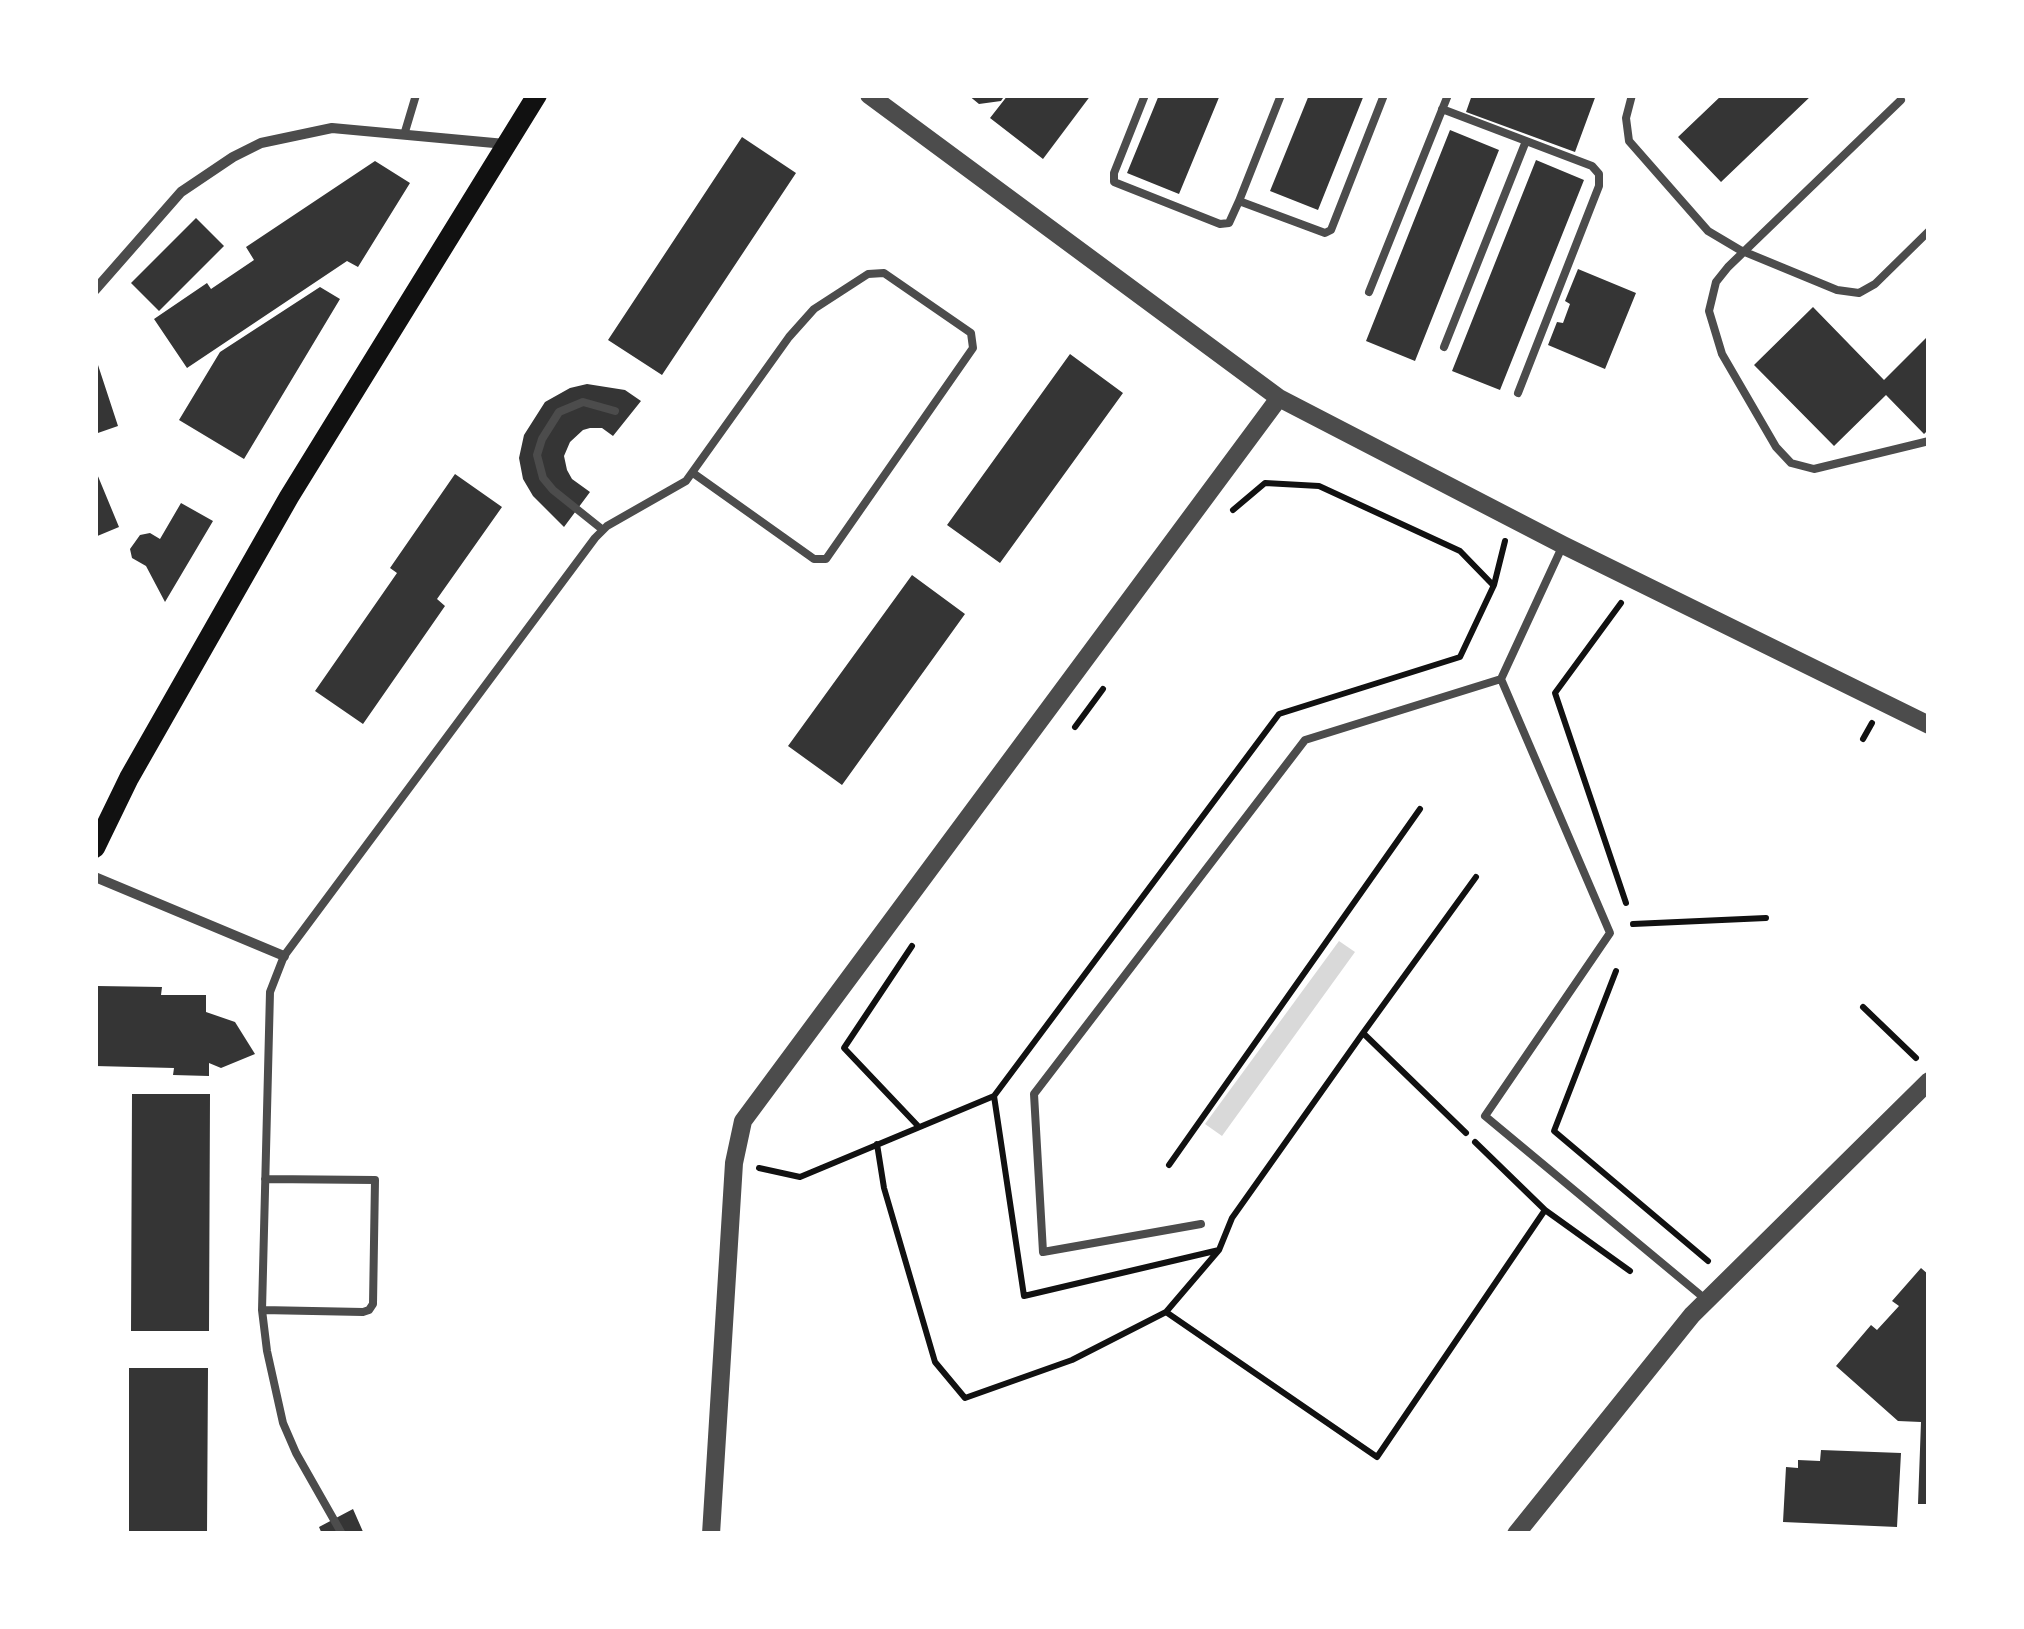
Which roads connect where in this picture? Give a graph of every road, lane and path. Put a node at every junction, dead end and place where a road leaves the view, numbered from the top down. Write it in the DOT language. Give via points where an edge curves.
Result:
graph roads {
  1 [pos="416,95"];
  2 [pos="537,95"];
  3 [pos="869,95"];
  4 [pos="1144,95"];
  5 [pos="1280,95"];
  6 [pos="1384,95"];
  7 [pos="1448,95"];
  8 [pos="1632,95"];
  9 [pos="1901,100"];
  10 [pos="1442,109"];
  11 [pos="404,135"];
  12 [pos="1526,141"];
  13 [pos="505,144"];
  14 [pos="1238,201"];
  15 [pos="1929,231"];
  16 [pos="1744,251"];
  17 [pos="95,290"];
  18 [pos="1369,292"];
  19 [pos="1444,348"];
  20 [pos="1518,393"];
  21 [pos="1278,398"];
  22 [pos="615,411"];
  23 [pos="1929,441"];
  24 [pos="693,473"];
  25 [pos="1511,516"];
  26 [pos="1221,520"];
  27 [pos="604,530"];
  28 [pos="1563,545"];
  29 [pos="1494,586"];
  30 [pos="1501,680"];
  31 [pos="1107,682"];
  32 [pos="1929,726"];
  33 [pos="1072,730"];
  34 [pos="1420,809"];
  35 [pos="95,848"];
  36 [pos="1476,876"];
  37 [pos="95,878"];
  38 [pos="1766,918"];
  39 [pos="1633,924"];
  40 [pos="921,933"];
  41 [pos="284,956"];
  42 [pos="1863,1007"];
  43 [pos="1363,1033"];
  44 [pos="1929,1071"];
  45 [pos="1929,1082"];
  46 [pos="919,1127"];
  47 [pos="877,1144"];
  48 [pos="734,1163"];
  49 [pos="1169,1165"];
  50 [pos="266,1179"];
  51 [pos="1544,1210"];
  52 [pos="1232,1218"];
  53 [pos="1201,1224"];
  54 [pos="1219,1250"];
  55 [pos="1633,1273"];
  56 [pos="1708,1301"];
  57 [pos="262,1310"];
  58 [pos="1166,1312"];
  59 [pos="342,1534"];
  60 [pos="711,1534"];
  61 [pos="1516,1534"];
  1 -- 11 [label="lane"];
  2 -- 13 [label="main road"];
  3 -- 21 [label="street"];
  4 -- 14 [label="lane" via="1114,182 1220,224 1229,222"];
  5 -- 14 [label="lane"];
  6 -- 14 [label="lane" via="1329,232"];
  7 -- 10 [label="lane"];
  8 -- 16 [label="lane" via="1629,141 1708,230"];
  9 -- 16 [label="lane"];
  10 -- 12 [label="lane"];
  10 -- 18 [label="lane"];
  11 -- 13 [label="street"];
  11 -- 17 [label="street" via="332,128 261,144 233,158 163,209"];
  12 -- 19 [label="lane"];
  12 -- 20 [label="lane" via="1592,166 1600,180"];
  13 -- 35 [label="main road" via="280,513"];
  15 -- 16 [label="lane" via="1859,293"];
  16 -- 23 [label="lane" via="1716,282 1709,310 1715,339 1776,447 1791,462 1814,470"];
  21 -- 25 [label="street"];
  21 -- 48 [label="street" via="743,1121"];
  22 -- 27 [label="lane" via="583,402 559,412 538,454 554,490"];
  24 -- 24 [label="lane" via="801,323 868,274 884,273 972,334 973,348 826,559 814,559"];
  24 -- 27 [label="lane"];
  25 -- 28 [label="street"];
  25 -- 29 [label="path"];
  26 -- 29 [label="path" via="1265,484 1319,486 1460,552"];
  27 -- 41 [label="lane"];
  28 -- 30 [label="lane"];
  28 -- 32 [label="street"];
  29 -- 46 [label="path" via="1460,657 1280,714 994,1096"];
  30 -- 53 [label="lane" via="1304,740 1034,1094 1044,1252"];
  30 -- 56 [label="lane" via="1610,933 1485,1116"];
  31 -- 33 [label="path"];
  34 -- 49 [label="path"];
  36 -- 43 [label="path"];
  37 -- 41 [label="street"];
  38 -- 39 [label="path"];
  40 -- 46 [label="path" via="844,1048"];
  41 -- 50 [label="lane" via="270,992"];
  42 -- 44 [label="path"];
  43 -- 51 [label="path"];
  43 -- 52 [label="path"];
  45 -- 56 [label="street"];
  46 -- 47 [label="path"];
  47 -- 48 [label="path" via="800,1176"];
  47 -- 58 [label="path" via="935,1362 964,1398 1072,1360"];
  48 -- 60 [label="street"];
  50 -- 57 [label="lane"];
  50 -- 57 [label="lane" via="374,1180 372,1304 363,1312"];
  51 -- 55 [label="path"];
  51 -- 58 [label="path" via="1377,1457"];
  54 -- 58 [label="path"];
  56 -- 61 [label="street"];
  57 -- 59 [label="lane" via="283,1424"];
}
